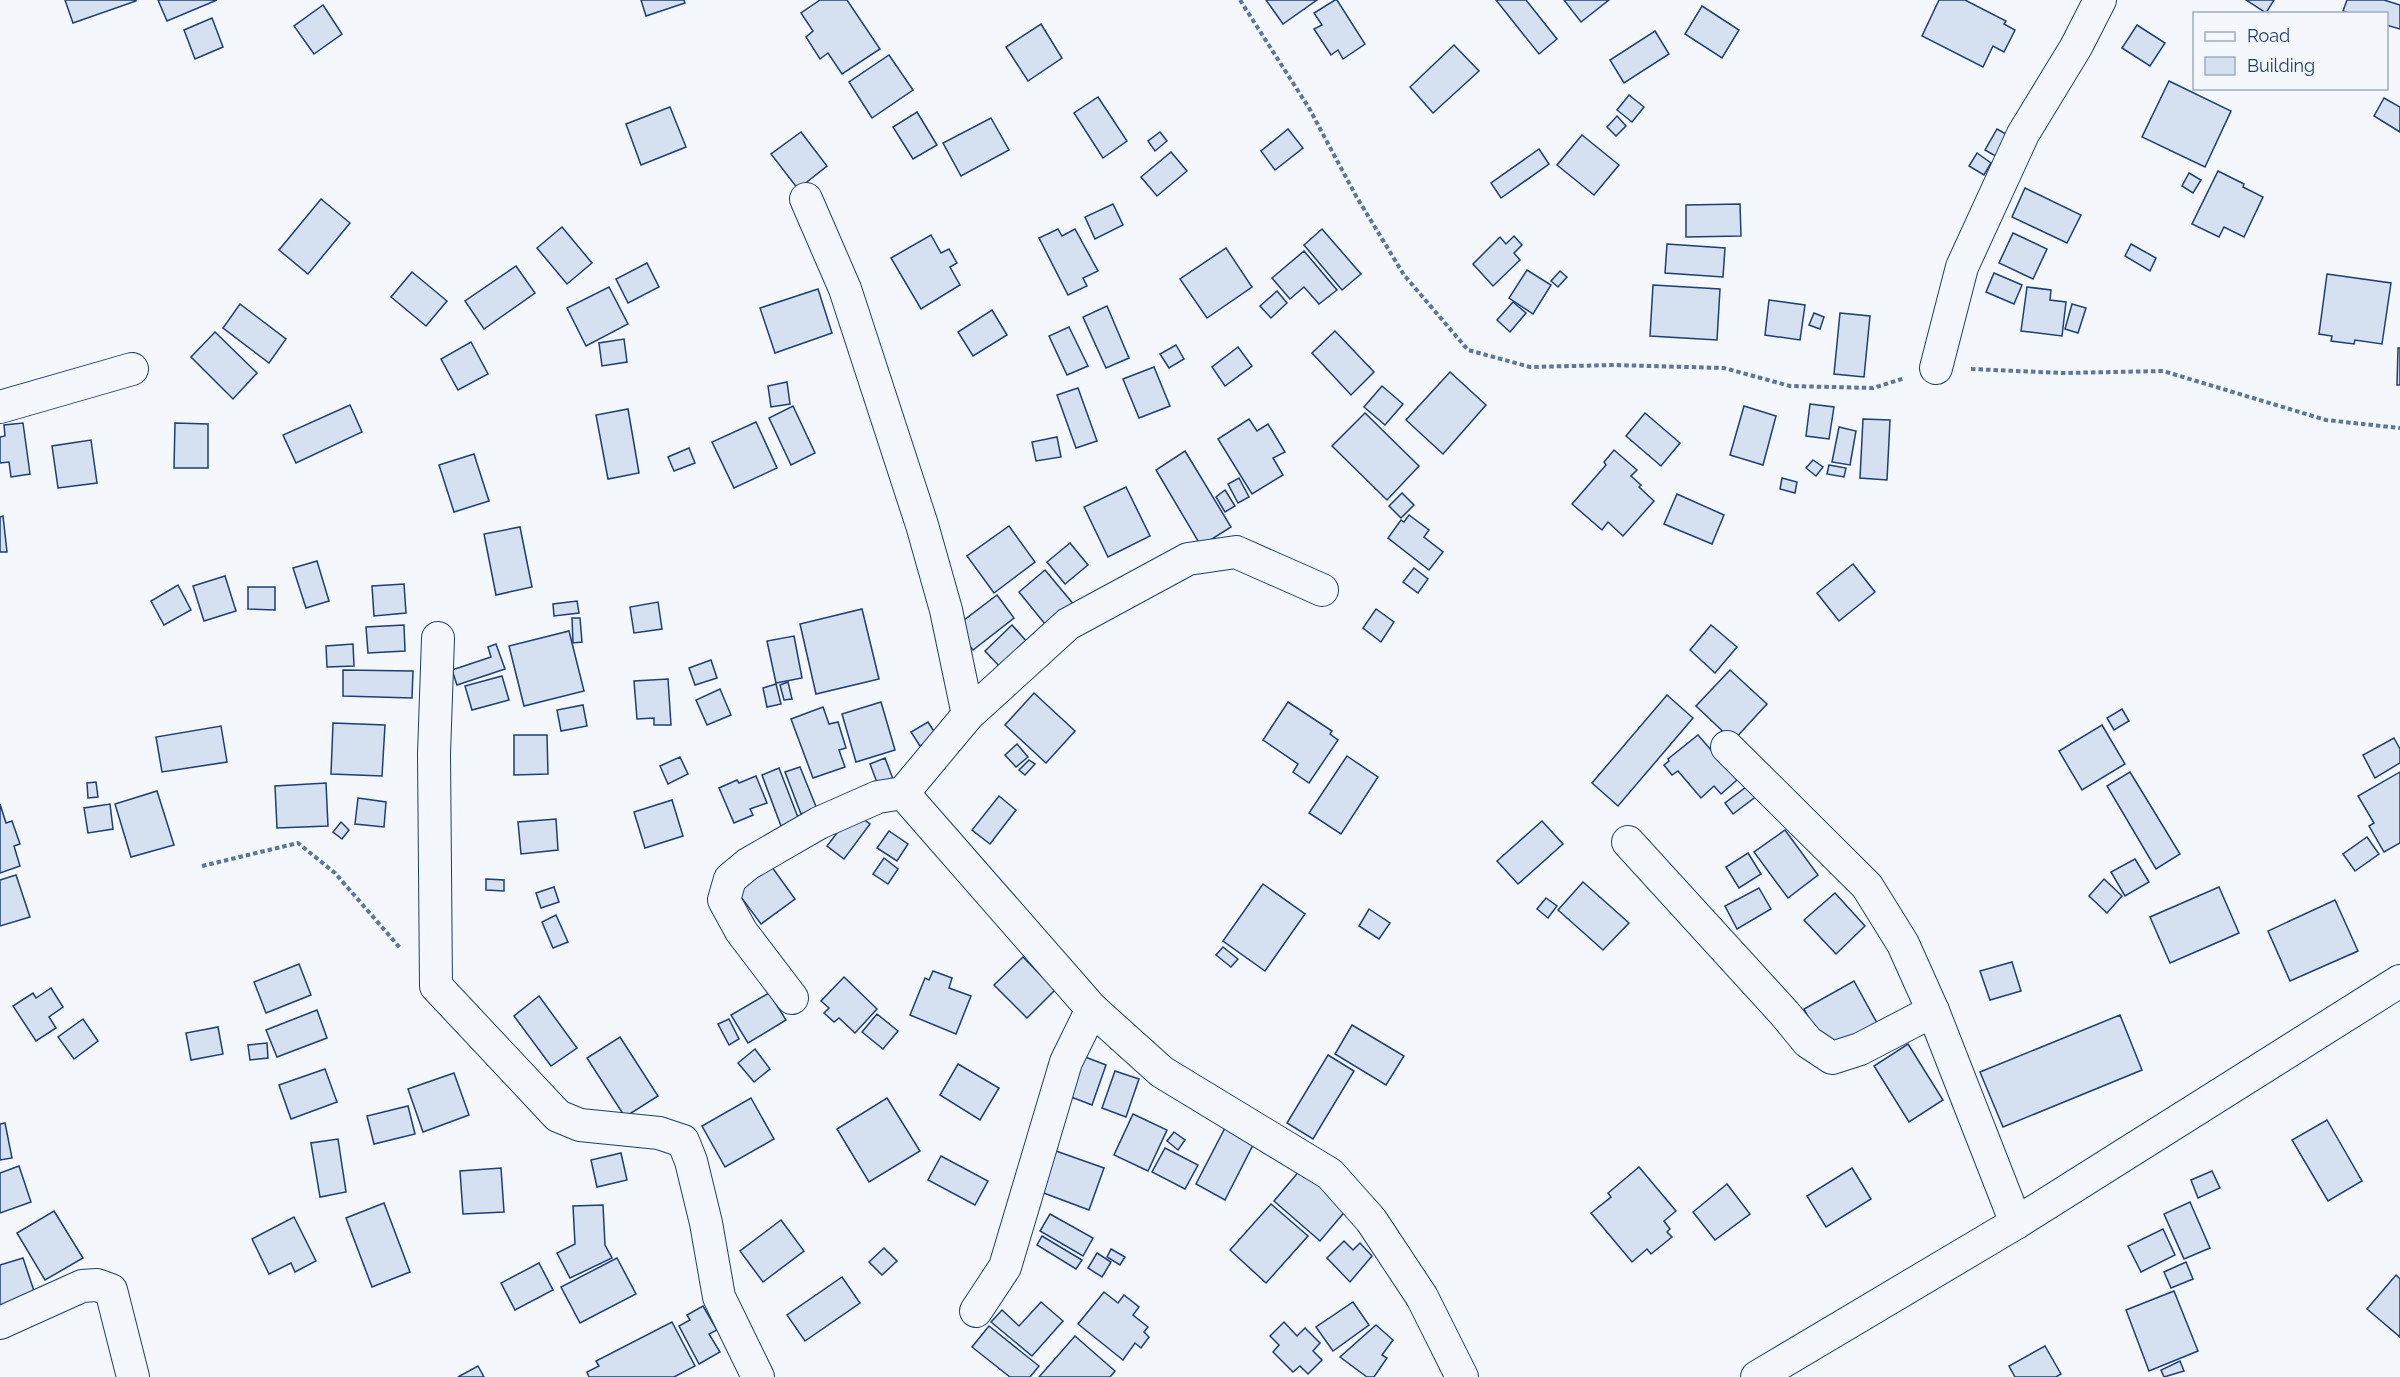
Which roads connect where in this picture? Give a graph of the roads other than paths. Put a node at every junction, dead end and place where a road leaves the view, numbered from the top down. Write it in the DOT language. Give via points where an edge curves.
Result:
graph roads {
  1 [pos="2100,0"];
  2 [pos="806,199"];
  3 [pos="1936,368"];
  4 [pos="132,369"];
  5 [pos="0,407"];
  6 [pos="1322,590"];
  7 [pos="438,638"];
  8 [pos="968,715"];
  9 [pos="1727,747"];
  10 [pos="903,793"];
  11 [pos="1628,842"];
  12 [pos="2400,981"];
  13 [pos="792,998"];
  14 [pos="1092,1009"];
  15 [pos="1933,1011"];
  16 [pos="2016,1223"];
  17 [pos="976,1311"];
  18 [pos="0,1323"];
  19 [pos="133,1377"];
  20 [pos="758,1377"];
  21 [pos="1462,1377"];
  22 [pos="1757,1377"];
  1 -- 3 [label="street" via="2024,134 1962,267"];
  2 -- 8 [label="street" via="845,289 922,525 946,610"];
  4 -- 5 [label="street"];
  6 -- 8 [label="street" via="1236,552 1188,559 1068,624"];
  7 -- 20 [label="street" via="434,754 436,986 558,1116 580,1125 659,1133 683,1141 706,1223 719,1297"];
  8 -- 10 [label="street"];
  9 -- 15 [label="street" via="1867,886 1903,944"];
  10 -- 13 [label="street" via="878,797 819,823 748,864 730,879 724,900 741,932"];
  10 -- 14 [label="street"];
  11 -- 15 [label="street" via="1808,1042 1832,1058 1860,1049"];
  12 -- 16 [label="street"];
  14 -- 17 [label="street" via="1066,1062 1005,1267"];
  14 -- 21 [label="street" via="1162,1072 1330,1174 1371,1220 1422,1297"];
  15 -- 16 [label="street"];
  16 -- 22 [label="street"];
  18 -- 19 [label="street" via="82,1286 97,1285 111,1290"];
}
